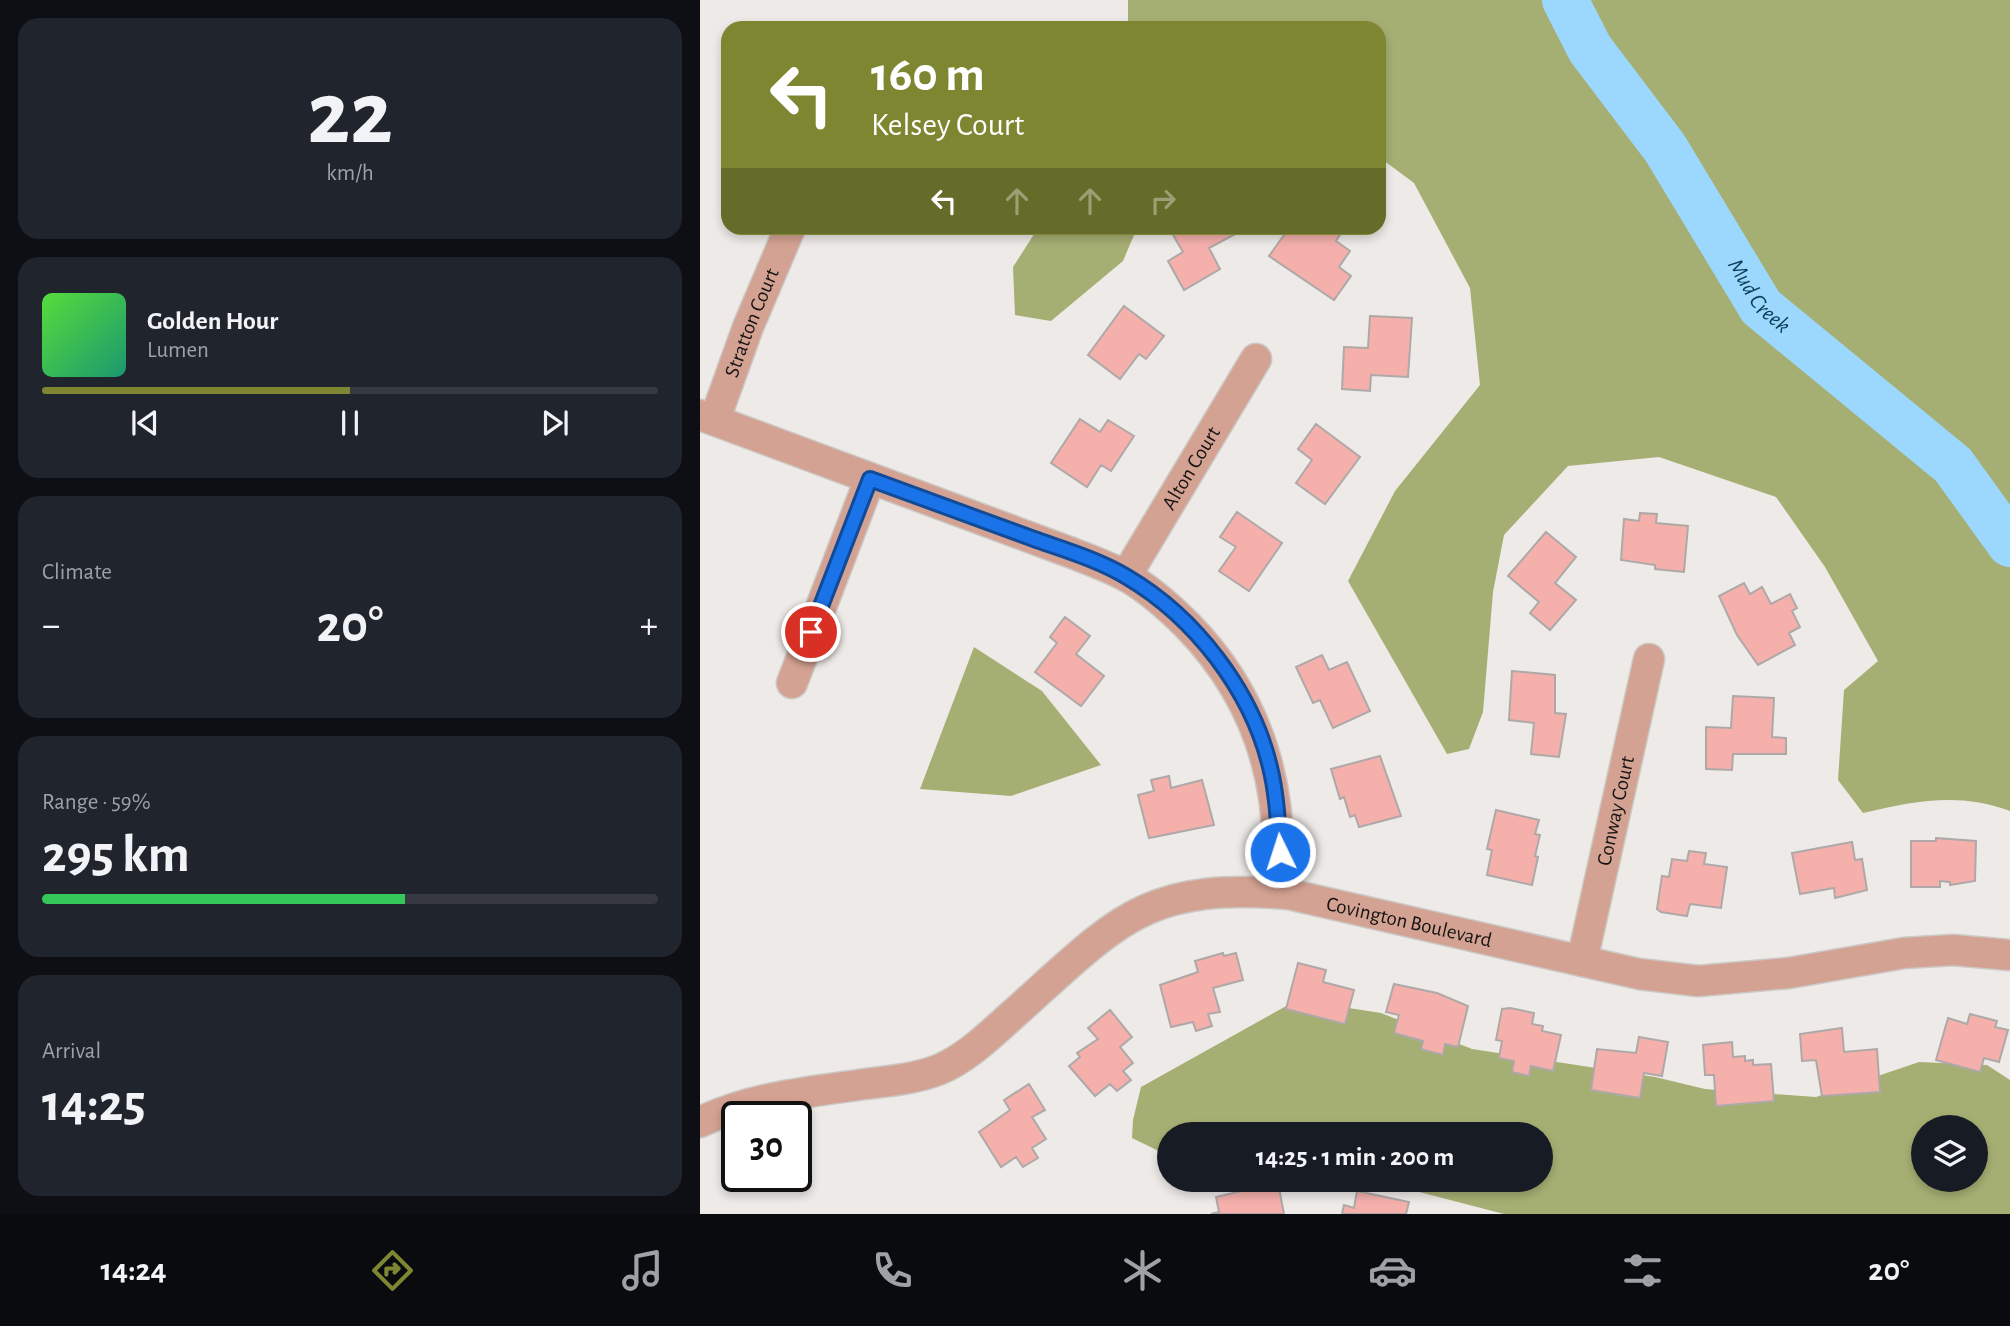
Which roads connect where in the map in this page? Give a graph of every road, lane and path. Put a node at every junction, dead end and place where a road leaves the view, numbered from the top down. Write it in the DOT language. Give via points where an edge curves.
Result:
graph roads {
  1 [pos="787,235"];
  2 [pos="1256,359"];
  3 [pos="707,417"];
  4 [pos="870,479"];
  5 [pos="1126,576"];
  6 [pos="1649,659"];
  7 [pos="792,683"];
  8 [pos="1276,893"];
  9 [pos="2010,955"];
  10 [pos="1582,961"];
  11 [pos="700,1122"];
  1 -- 3 [label="street, Stratton Court"];
  2 -- 5 [label="street, Alton Court"];
  3 -- 4 [label="street"];
  4 -- 5 [label="street"];
  4 -- 7 [label="street"];
  5 -- 8 [label="street" via="1165,603 1221,663 1258,727 1277,804 1280,852"];
  6 -- 10 [label="street, Conway Court"];
  8 -- 10 [label="street, Covington Boulevard"];
  8 -- 11 [label="street, Covington Boulevard" via="1188,895 1129,916 1085,949 992,1034 938,1070 759,1100"];
  9 -- 10 [label="street, Covington Boulevard" via="1953,950 1904,953 1789,973 1698,981"];
}
